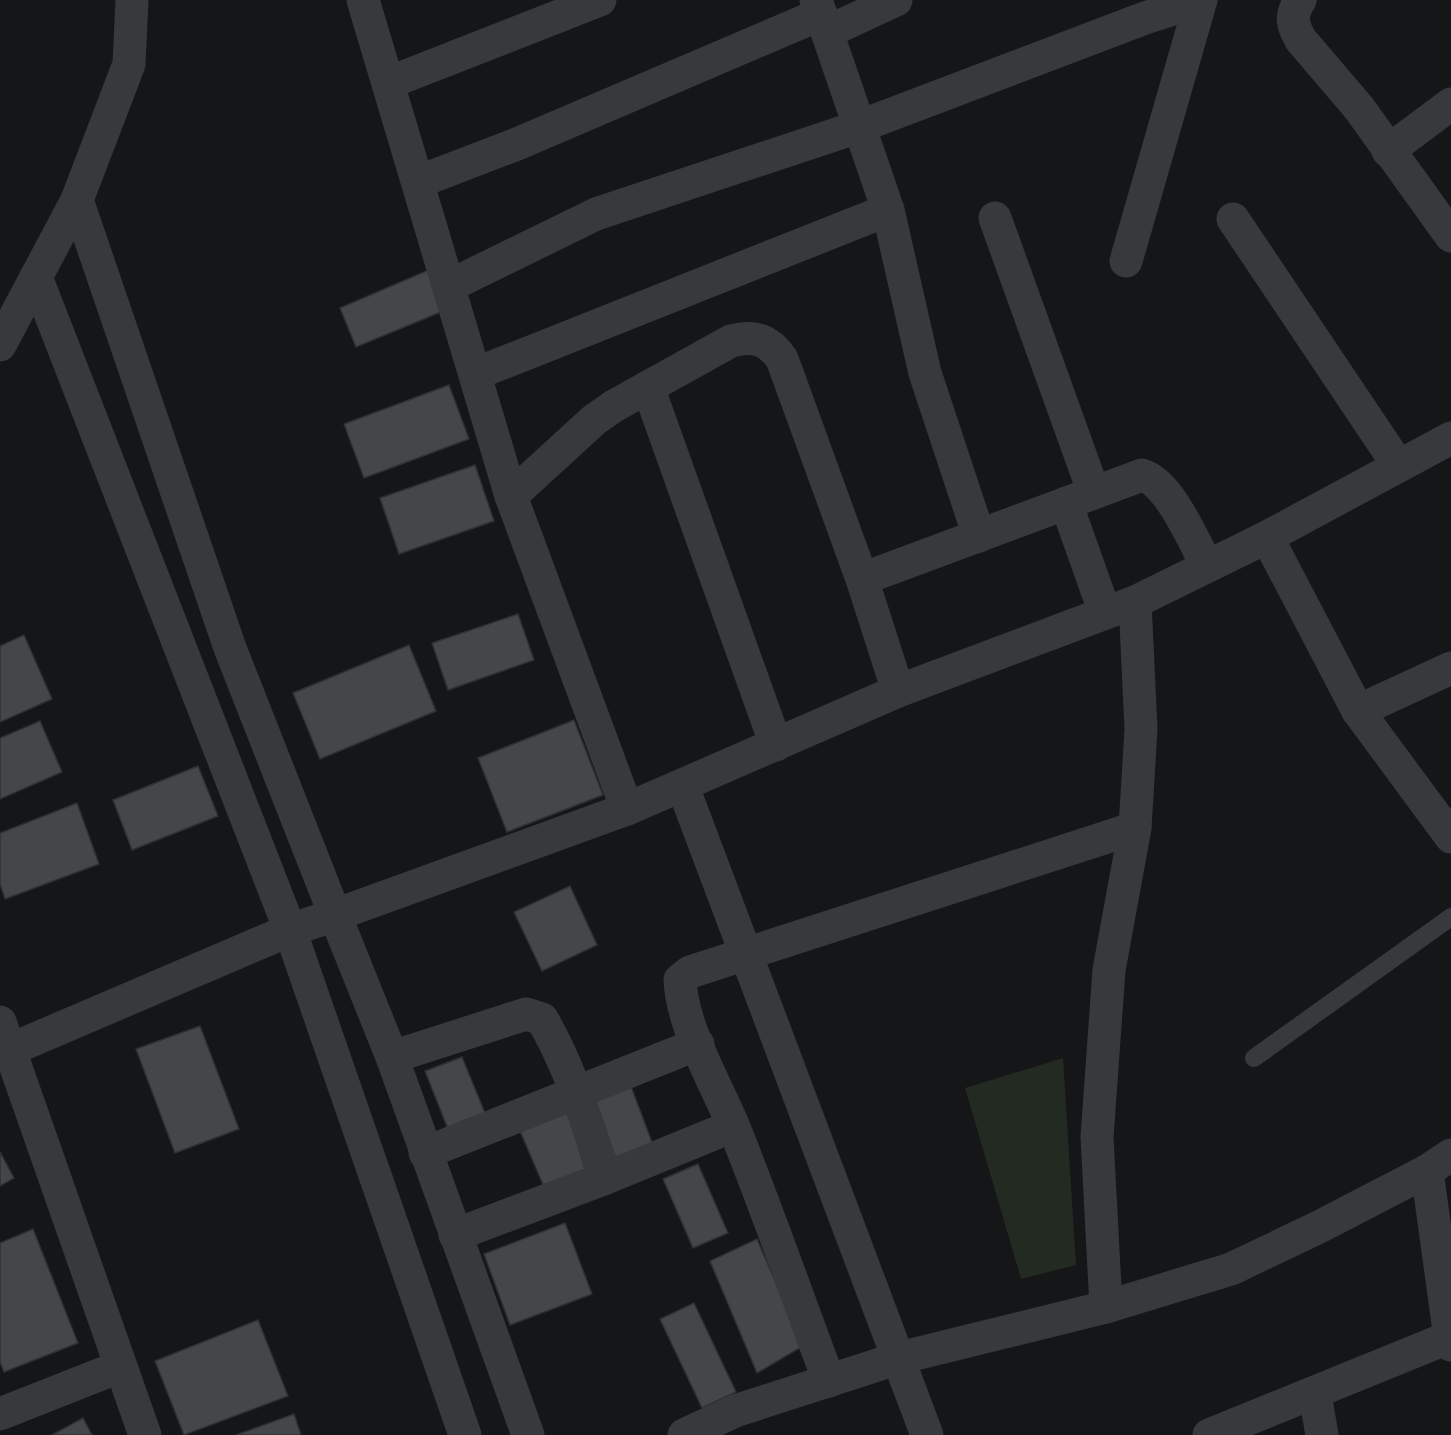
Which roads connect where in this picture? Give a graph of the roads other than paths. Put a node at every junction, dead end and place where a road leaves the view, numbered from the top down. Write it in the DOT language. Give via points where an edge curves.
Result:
graph roads {
  1 [pos="132,0"];
  2 [pos="363,0"];
  3 [pos="600,0"];
  4 [pos="896,0"];
  5 [pos="1201,0"];
  6 [pos="1289,5"];
  7 [pos="821,16"];
  8 [pos="388,83"];
  9 [pos="1451,104"];
  10 [pos="858,127"];
  11 [pos="1388,151"];
  12 [pos="418,182"];
  13 [pos="77,200"];
  14 [pos="888,210"];
  15 [pos="995,218"];
  16 [pos="1233,219"];
  17 [pos="1451,236"];
  18 [pos="1126,261"];
  19 [pos="36,277"];
  20 [pos="449,286"];
  21 [pos="0,345"];
  22 [pos="475,374"];
  23 [pos="648,387"];
  24 [pos="1451,438"];
  25 [pos="1398,465"];
  26 [pos="511,496"];
  27 [pos="1080,498"];
  28 [pos="980,536"];
  29 [pos="1267,537"];
  30 [pos="1207,565"];
  31 [pos="862,579"];
  32 [pos="1120,608"];
  33 [pos="1451,668"];
  34 [pos="898,691"];
  35 [pos="1358,711"];
  36 [pos="776,745"];
  37 [pos="683,787"];
  38 [pos="627,809"];
  39 [pos="1136,828"];
  40 [pos="1451,837"];
  41 [pos="335,915"];
  42 [pos="1451,918"];
  43 [pos="290,930"];
  44 [pos="747,954"];
  45 [pos="3,1042"];
  46 [pos="698,1044"];
  47 [pos="392,1057"];
  48 [pos="1254,1058"];
  49 [pos="576,1092"];
  50 [pos="733,1126"];
  51 [pos="425,1153"];
  52 [pos="1439,1163"];
  53 [pos="606,1178"];
  54 [pos="455,1235"];
  55 [pos="1106,1307"];
  56 [pos="1450,1341"];
  57 [pos="899,1358"];
  58 [pos="119,1367"];
  59 [pos="829,1381"];
  60 [pos="1315,1394"];
  61 [pos="0,1414"];
  62 [pos="695,1433"];
  63 [pos="146,1435"];
  64 [pos="465,1435"];
  65 [pos="528,1435"];
  66 [pos="927,1435"];
  67 [pos="1209,1435"];
  68 [pos="1322,1435"];
  1 -- 13 [label="street" via="129,64"];
  2 -- 8 [label="street"];
  3 -- 8 [label="street"];
  4 -- 7 [label="street"];
  5 -- 10 [label="street"];
  5 -- 18 [label="street"];
  6 -- 11 [label="street" via="1294,28 1302,40 1359,108"];
  7 -- 10 [label="street"];
  7 -- 12 [label="street"];
  8 -- 12 [label="street"];
  9 -- 11 [label="street"];
  10 -- 14 [label="street"];
  10 -- 20 [label="street" via="596,214"];
  11 -- 17 [label="street"];
  12 -- 20 [label="street"];
  13 -- 19 [label="street"];
  13 -- 41 [label="street" via="230,648"];
  14 -- 22 [label="street"];
  14 -- 28 [label="street" via="925,373"];
  15 -- 27 [label="street"];
  16 -- 25 [label="street"];
  19 -- 21 [label="street"];
  19 -- 43 [label="street"];
  20 -- 22 [label="street"];
  22 -- 26 [label="street"];
  23 -- 26 [label="street" via="594,420"];
  23 -- 31 [label="street" via="731,340 748,337 774,347 782,359"];
  23 -- 36 [label="street"];
  24 -- 25 [label="street"];
  25 -- 29 [label="street"];
  26 -- 38 [label="street"];
  27 -- 28 [label="street"];
  27 -- 30 [label="street" via="1142,475 1153,478 1164,489"];
  27 -- 32 [label="street"];
  28 -- 31 [label="street"];
  29 -- 30 [label="street"];
  29 -- 35 [label="street"];
  30 -- 32 [label="street"];
  31 -- 34 [label="street"];
  32 -- 34 [label="street"];
  32 -- 39 [label="street" via="1141,729"];
  33 -- 35 [label="street"];
  34 -- 36 [label="street"];
  35 -- 40 [label="street"];
  36 -- 37 [label="street"];
  37 -- 38 [label="street"];
  37 -- 44 [label="street"];
  38 -- 41 [label="street"];
  39 -- 44 [label="street"];
  39 -- 55 [label="street" via="1109,970 1097,1137"];
  41 -- 43 [label="street"];
  41 -- 47 [label="street"];
  42 -- 48 [label="lane"];
  43 -- 45 [label="street"];
  43 -- 64 [label="street"];
  44 -- 46 [label="street" via="690,972 680,980 680,995"];
  44 -- 57 [label="street"];
  45 -- 58 [label="street"];
  46 -- 49 [label="street"];
  46 -- 50 [label="street"];
  47 -- 49 [label="street" via="526,1014 542,1019"];
  47 -- 51 [label="street"];
  49 -- 51 [label="street"];
  49 -- 53 [label="street"];
  50 -- 53 [label="street"];
  50 -- 59 [label="street"];
  51 -- 54 [label="street"];
  52 -- 55 [label="street" via="1231,1269"];
  52 -- 56 [label="street"];
  53 -- 54 [label="street"];
  54 -- 65 [label="street"];
  55 -- 57 [label="street"];
  56 -- 60 [label="street"];
  57 -- 59 [label="street"];
  57 -- 66 [label="street"];
  58 -- 61 [label="street"];
  58 -- 63 [label="street"];
  59 -- 62 [label="street" via="735,1411"];
  60 -- 67 [label="street"];
  60 -- 68 [label="street"];
}
